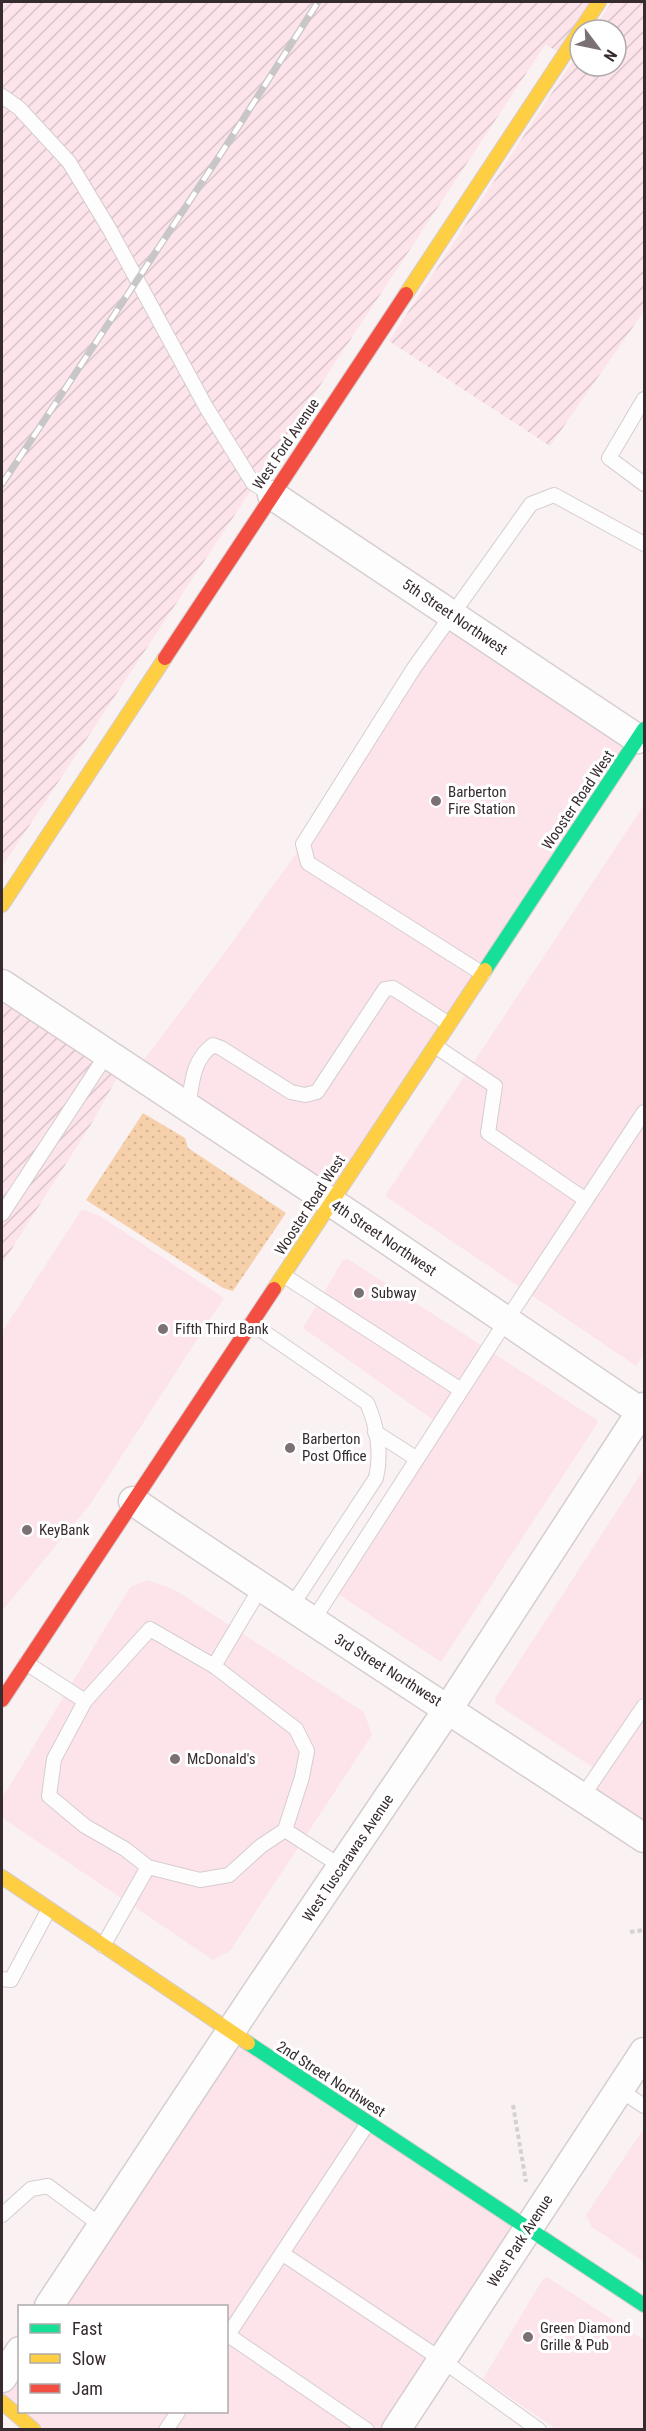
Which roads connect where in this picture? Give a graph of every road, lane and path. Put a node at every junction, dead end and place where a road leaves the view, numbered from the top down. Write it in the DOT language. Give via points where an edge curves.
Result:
graph roads {
  1 [pos="599,2"];
  2 [pos="2,96"];
  3 [pos="645,399"];
  4 [pos="645,484"];
  5 [pos="272,495"];
  6 [pos="645,544"];
  7 [pos="452,616"];
  8 [pos="642,737"];
  9 [pos="2,905"];
  10 [pos="483,974"];
  11 [pos="2,984"];
  12 [pos="449,1024"];
  13 [pos="435,1046"];
  14 [pos="107,1054"];
  15 [pos="188,1108"];
  16 [pos="645,1112"];
  17 [pos="586,1200"];
  18 [pos="331,1203"];
  19 [pos="2,1214"];
  20 [pos="283,1275"];
  21 [pos="506,1321"];
  22 [pos="251,1323"];
  23 [pos="461,1390"];
  24 [pos="643,1411"];
  25 [pos="375,1432"];
  26 [pos="417,1459"];
  27 [pos="134,1501"];
  28 [pos="261,1587"];
  29 [pos="301,1615"];
  30 [pos="26,1663"];
  31 [pos="214,1666"];
  32 [pos="3,1695"];
  33 [pos="85,1701"];
  34 [pos="645,1706"];
  35 [pos="448,1709"];
  36 [pos="582,1797"];
  37 [pos="285,1830"];
  38 [pos="645,1838"];
  39 [pos="148,1867"];
  40 [pos="342,1867"];
  41 [pos="2,1877"];
  42 [pos="49,1909"];
  43 [pos="645,1930"];
  44 [pos="630,1932"];
  45 [pos="103,1946"];
  46 [pos="2,1979"];
  47 [pos="231,2032"];
  48 [pos="645,2052"];
  49 [pos="620,2090"];
  50 [pos="513,2105"];
  51 [pos="645,2106"];
  52 [pos="368,2123"];
  53 [pos="2,2215"];
  54 [pos="518,2222"];
  55 [pos="102,2226"];
  56 [pos="283,2254"];
  57 [pos="50,2305"];
  58 [pos="645,2305"];
  59 [pos="228,2336"];
  60 [pos="228,2338"];
  61 [pos="18,2354"];
  62 [pos="442,2360"];
  63 [pos="2,2378"];
  64 [pos="2,2402"];
  65 [pos="177,2413"];
  66 [pos="33,2430"];
  67 [pos="166,2430"];
  68 [pos="368,2430"];
  69 [pos="396,2430"];
  70 [pos="539,2430"];
  1 -- 5 [label="street, West Ford Avenue"];
  2 -- 5 [label="lane" via="19,108 69,162 253,483"];
  3 -- 4 [label="lane" via="609,459"];
  5 -- 7 [label="street, 5th Street Northwest"];
  5 -- 9 [label="street, West Ford Avenue"];
  6 -- 7 [label="lane" via="554,495 531,504"];
  7 -- 8 [label="street, 5th Street Northwest"];
  7 -- 10 [label="lane" via="414,668 303,844 303,853 308,863"];
  8 -- 10 [label="street, Wooster Road West"];
  10 -- 12 [label="street, Wooster Road West"];
  11 -- 14 [label="street, 4th Street Northwest"];
  12 -- 13 [label="street, Wooster Road West"];
  12 -- 15 [label="lane" via="393,988 385,989 317,1092 291,1092 213,1045 194,1068"];
  13 -- 17 [label="lane" via="495,1086 488,1133"];
  13 -- 18 [label="street, Wooster Road West"];
  14 -- 15 [label="street, 4th Street Northwest"];
  14 -- 19 [label="lane"];
  15 -- 18 [label="street, 4th Street Northwest"];
  16 -- 17 [label="lane"];
  17 -- 21 [label="lane"];
  18 -- 20 [label="street, Wooster Road West"];
  18 -- 21 [label="street, 4th Street Northwest"];
  20 -- 22 [label="street, Wooster Road West"];
  20 -- 23 [label="lane"];
  21 -- 23 [label="lane"];
  21 -- 24 [label="street, 4th Street Northwest"];
  22 -- 25 [label="lane" via="367,1403"];
  22 -- 27 [label="street, Wooster Road West"];
  23 -- 26 [label="lane"];
  24 -- 35 [label="street, West Tuscarawas Avenue"];
  25 -- 26 [label="lane"];
  25 -- 29 [label="lane" via="380,1461 376,1478"];
  26 -- 29 [label="lane"];
  27 -- 28 [label="street, 3rd Street Northwest"];
  27 -- 30 [label="street, Wooster Road West"];
  28 -- 29 [label="street, 3rd Street Northwest"];
  28 -- 31 [label="lane"];
  29 -- 35 [label="street, 3rd Street Northwest"];
  30 -- 32 [label="street, Wooster Road West"];
  30 -- 33 [label="lane"];
  31 -- 33 [label="lane" via="150,1629"];
  31 -- 37 [label="lane" via="296,1729 306,1751"];
  33 -- 39 [label="lane" via="54,1759 49,1796 85,1826"];
  34 -- 36 [label="lane"];
  35 -- 36 [label="street, 3rd Street Northwest"];
  35 -- 40 [label="street, West Tuscarawas Avenue"];
  36 -- 38 [label="street, 3rd Street Northwest"];
  37 -- 39 [label="lane" via="229,1875 200,1880"];
  37 -- 40 [label="lane"];
  39 -- 45 [label="lane"];
  40 -- 47 [label="street, West Tuscarawas Avenue"];
  41 -- 42 [label="street, 2nd Street Northwest"];
  42 -- 45 [label="street, 2nd Street Northwest"];
  42 -- 46 [label="lane" via="11,1980"];
  43 -- 44 [label="path"];
  45 -- 47 [label="street, 2nd Street Northwest"];
  47 -- 52 [label="street, 2nd Street Northwest"];
  47 -- 55 [label="street, West Tuscarawas Avenue"];
  48 -- 49 [label="street, West Park Avenue"];
  49 -- 51 [label="lane"];
  49 -- 54 [label="street, West Park Avenue"];
  50 -- 54 [label="path" via="527,2188"];
  52 -- 54 [label="street, 2nd Street Northwest"];
  52 -- 56 [label="lane"];
  53 -- 55 [label="lane" via="31,2188 48,2186"];
  54 -- 58 [label="street, 2nd Street Northwest"];
  54 -- 62 [label="street, West Park Avenue"];
  55 -- 57 [label="street, West Tuscarawas Avenue"];
  56 -- 59 [label="lane"];
  56 -- 62 [label="lane"];
  60 -- 68 [label="lane"];
  61 -- 63 [label="street"];
  62 -- 69 [label="street, West Park Avenue"];
  62 -- 70 [label="lane"];
  64 -- 66 [label="street"];
  65 -- 67 [label="lane"];
}
